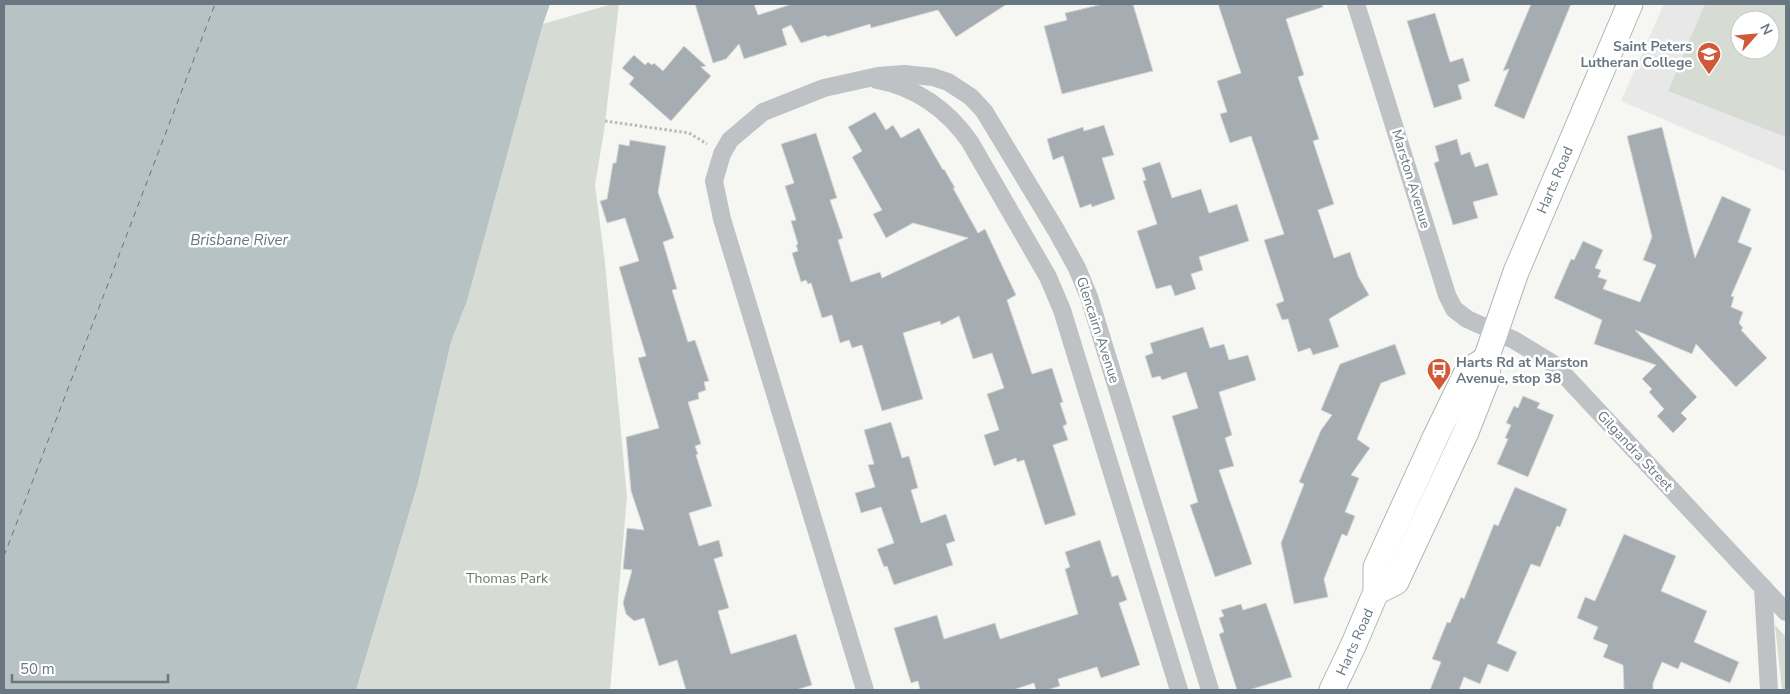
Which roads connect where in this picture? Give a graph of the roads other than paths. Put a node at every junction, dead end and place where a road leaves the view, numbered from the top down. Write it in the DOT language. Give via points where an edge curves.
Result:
graph roads {
  1 [pos="1356,4"];
  2 [pos="1630,4"];
  3 [pos="866,78"];
  4 [pos="1494,331"];
  5 [pos="1763,587"];
  6 [pos="1786,612"];
  7 [pos="865,690"];
  8 [pos="1179,690"];
  9 [pos="1210,690"];
  10 [pos="1332,690"];
  11 [pos="1769,690"];
  1 -- 4 [label="street, Marston Avenue" via="1447,295 1454,309 1467,319"];
  2 -- 4 [label="street, Harts Road"];
  3 -- 7 [label="street, Glencairn Avenue" via="824,88 763,112 730,140 714,181 725,228"];
  3 -- 8 [label="street, Glencairn Avenue" via="916,93 941,109 959,127 1052,284"];
  3 -- 9 [label="street, Glencairn Avenue" via="904,74 933,77 954,85 971,97 991,120 1077,268 1089,297"];
  4 -- 5 [label="street, Gilgandra Street" via="1534,351 1555,366"];
  4 -- 10 [label="street, Harts Road" via="1486,359 1488,376 1469,424 1396,582 1376,592"];
  5 -- 6 [label="street, Gilgandra Street"];
  5 -- 11 [label="street"];
}
